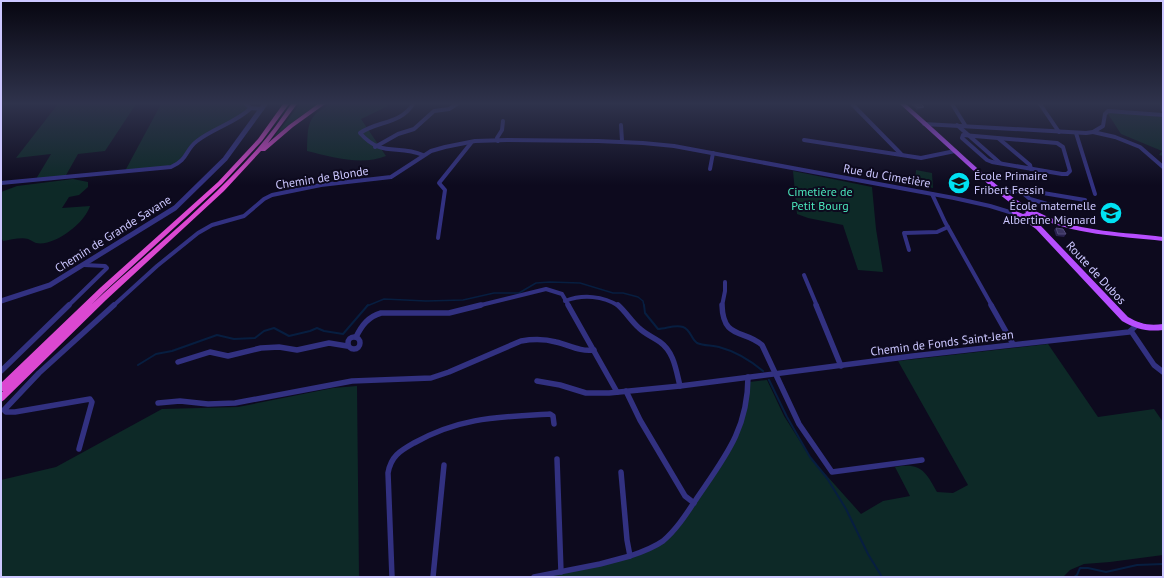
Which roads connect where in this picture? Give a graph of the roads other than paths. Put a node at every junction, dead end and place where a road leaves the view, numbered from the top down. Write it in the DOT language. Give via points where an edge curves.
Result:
graph roads {
  1 [pos="217,131"];
  2 [pos="245,131"];
  3 [pos="269,131"];
  4 [pos="270,131"];
  5 [pos="285,131"];
  6 [pos="363,131"];
  7 [pos="408,131"];
  8 [pos="501,131"];
  9 [pos="621,131"];
  10 [pos="879,131"];
  11 [pos="932,131"];
  12 [pos="961,131"];
  13 [pos="1045,131"];
  14 [pos="1059,132"];
  15 [pos="1093,132"];
  16 [pos="1076,133"];
  17 [pos="966,136"];
  18 [pos="998,138"];
  19 [pos="498,140"];
  20 [pos="804,140"];
  21 [pos="622,141"];
  22 [pos="471,143"];
  23 [pos="375,147"];
  24 [pos="955,151"];
  25 [pos="713,153"];
  26 [pos="422,155"];
  27 [pos="902,155"];
  28 [pos="1163,167"];
  29 [pos="242,168"];
  30 [pos="1031,168"];
  31 [pos="710,169"];
  32 [pos="826,175"];
  33 [pos="1,183"];
  34 [pos="1019,190"];
  35 [pos="1001,193"];
  36 [pos="932,194"];
  37 [pos="1095,194"];
  38 [pos="1085,200"];
  39 [pos="990,206"];
  40 [pos="1061,208"];
  41 [pos="1015,209"];
  42 [pos="1026,214"];
  43 [pos="948,227"];
  44 [pos="438,238"];
  45 [pos="1163,239"];
  46 [pos="909,250"];
  47 [pos="84,265"];
  48 [pos="804,275"];
  49 [pos="725,282"];
  50 [pos="1,301"];
  51 [pos="565,301"];
  52 [pos="1163,327"];
  53 [pos="1134,329"];
  54 [pos="356,337"];
  55 [pos="1013,344"];
  56 [pos="346,346"];
  57 [pos="594,350"];
  58 [pos="178,362"];
  59 [pos="841,366"];
  60 [pos="1,371"];
  61 [pos="1163,372"];
  62 [pos="776,374"];
  63 [pos="748,377"];
  64 [pos="537,381"];
  65 [pos="680,386"];
  66 [pos="1,388"];
  67 [pos="626,391"];
  68 [pos="617,392"];
  69 [pos="1,398"];
  70 [pos="158,403"];
  71 [pos="554,424"];
  72 [pos="79,449"];
  73 [pos="557,460"];
  74 [pos="922,460"];
  75 [pos="444,464"];
  76 [pos="621,472"];
  77 [pos="694,503"];
  78 [pos="630,556"];
  79 [pos="560,572"];
  80 [pos="392,577"];
  81 [pos="433,577"];
  82 [pos="534,577"];
  1 -- 33 [label="street" via="195,143 180,164 171,167"];
  2 -- 47 [label="street, Chemin de Grande Savane" via="225,159 175,208"];
  3 -- 66 [label="highway" via="220,183 102,290"];
  4 -- 29 [label="highway"];
  5 -- 29 [label="highway"];
  6 -- 23 [label="street" via="360,132 361,135"];
  7 -- 23 [label="street"];
  8 -- 19 [label="street"];
  9 -- 21 [label="street"];
  10 -- 27 [label="street"];
  11 -- 24 [label="main road"];
  12 -- 17 [label="street"];
  13 -- 14 [label="street"];
  14 -- 16 [label="street"];
  15 -- 16 [label="street"];
  15 -- 28 [label="street" via="1140,147"];
  16 -- 37 [label="street"];
  17 -- 18 [label="street"];
  17 -- 30 [label="street" via="962,138 987,160"];
  18 -- 30 [label="street"];
  18 -- 30 [label="street" via="1050,141 1060,144 1070,171 1068,174 1062,174"];
  19 -- 21 [label="street, Chemin de Blonde"];
  19 -- 22 [label="street, Chemin de Blonde"];
  20 -- 27 [label="street"];
  21 -- 25 [label="street, Chemin de Blonde" via="662,144"];
  22 -- 26 [label="street, Chemin de Blonde" via="444,147"];
  22 -- 44 [label="street" via="439,183 445,190"];
  23 -- 26 [label="street" via="384,150 412,151"];
  24 -- 27 [label="street" via="926,158"];
  24 -- 35 [label="main road"];
  25 -- 31 [label="street"];
  25 -- 32 [label="street, Chemin de Blonde"];
  26 -- 72 [label="street, Chemin de Blonde" via="400,174 391,177 321,185 272,195 244,216 207,227 157,266 5,407 6,412 15,412 90,399 92,402"];
  29 -- 69 [label="highway" via="101,299"];
  32 -- 36 [label="street, Rue du Cimetière"];
  34 -- 35 [label="street"];
  34 -- 38 [label="street"];
  34 -- 40 [label="street" via="1030,199"];
  35 -- 41 [label="main road"];
  36 -- 39 [label="street, Rue du Cimetière"];
  36 -- 43 [label="street"];
  39 -- 41 [label="street, Rue du Cimetière"];
  39 -- 41 [label="street, Rue du Cimetière"];
  41 -- 42 [label="main road"];
  42 -- 45 [label="main road" via="1083,228"];
  42 -- 53 [label="main road, Route de Dubos"];
  43 -- 46 [label="street" via="937,232 904,233"];
  43 -- 55 [label="street"];
  47 -- 50 [label="street, Chemin de Grande Savane" via="39,290"];
  47 -- 60 [label="street" via="107,268"];
  48 -- 59 [label="street"];
  49 -- 62 [label="street" via="723,312 728,326 731,331 757,339"];
  51 -- 54 [label="street" via="562,294 546,289 449,313 381,313 368,317"];
  51 -- 57 [label="street"];
  51 -- 65 [label="street" via="588,296 624,309 639,328 668,349"];
  52 -- 53 [label="main road"];
  53 -- 55 [label="street, Chemin de Fonds Saint-Jean"];
  53 -- 61 [label="street" via="1154,365"];
  54 -- 56 [label="street" via="348,340"];
  54 -- 56 [label="street" via="361,341 358,346 351,349"];
  55 -- 59 [label="street, Chemin de Fonds Saint-Jean"];
  56 -- 58 [label="street" via="329,343 297,350 261,348 228,356 210,352"];
  57 -- 68 [label="street"];
  57 -- 70 [label="street" via="588,351 553,341 530,339 431,378 352,381 235,403"];
  59 -- 62 [label="street, Chemin de Fonds Saint-Jean"];
  62 -- 63 [label="street, Chemin de Fonds Saint-Jean"];
  62 -- 74 [label="street" via="799,424 832,472"];
  63 -- 65 [label="street, Chemin de Fonds Saint-Jean"];
  63 -- 77 [label="street" via="750,390 739,432 730,450"];
  64 -- 68 [label="street, Chemin de Fonds Saint-Jean" via="586,393"];
  65 -- 67 [label="street, Chemin de Fonds Saint-Jean"];
  67 -- 68 [label="street, Chemin de Fonds Saint-Jean"];
  67 -- 77 [label="street" via="685,496"];
  71 -- 80 [label="street" via="553,416 550,414 476,420 452,425 427,435 395,455 390,461 388,473"];
  73 -- 79 [label="street"];
  75 -- 81 [label="street"];
  76 -- 78 [label="street"];
  77 -- 78 [label="street" via="666,538"];
  78 -- 79 [label="street"];
  79 -- 82 [label="street"];
}
